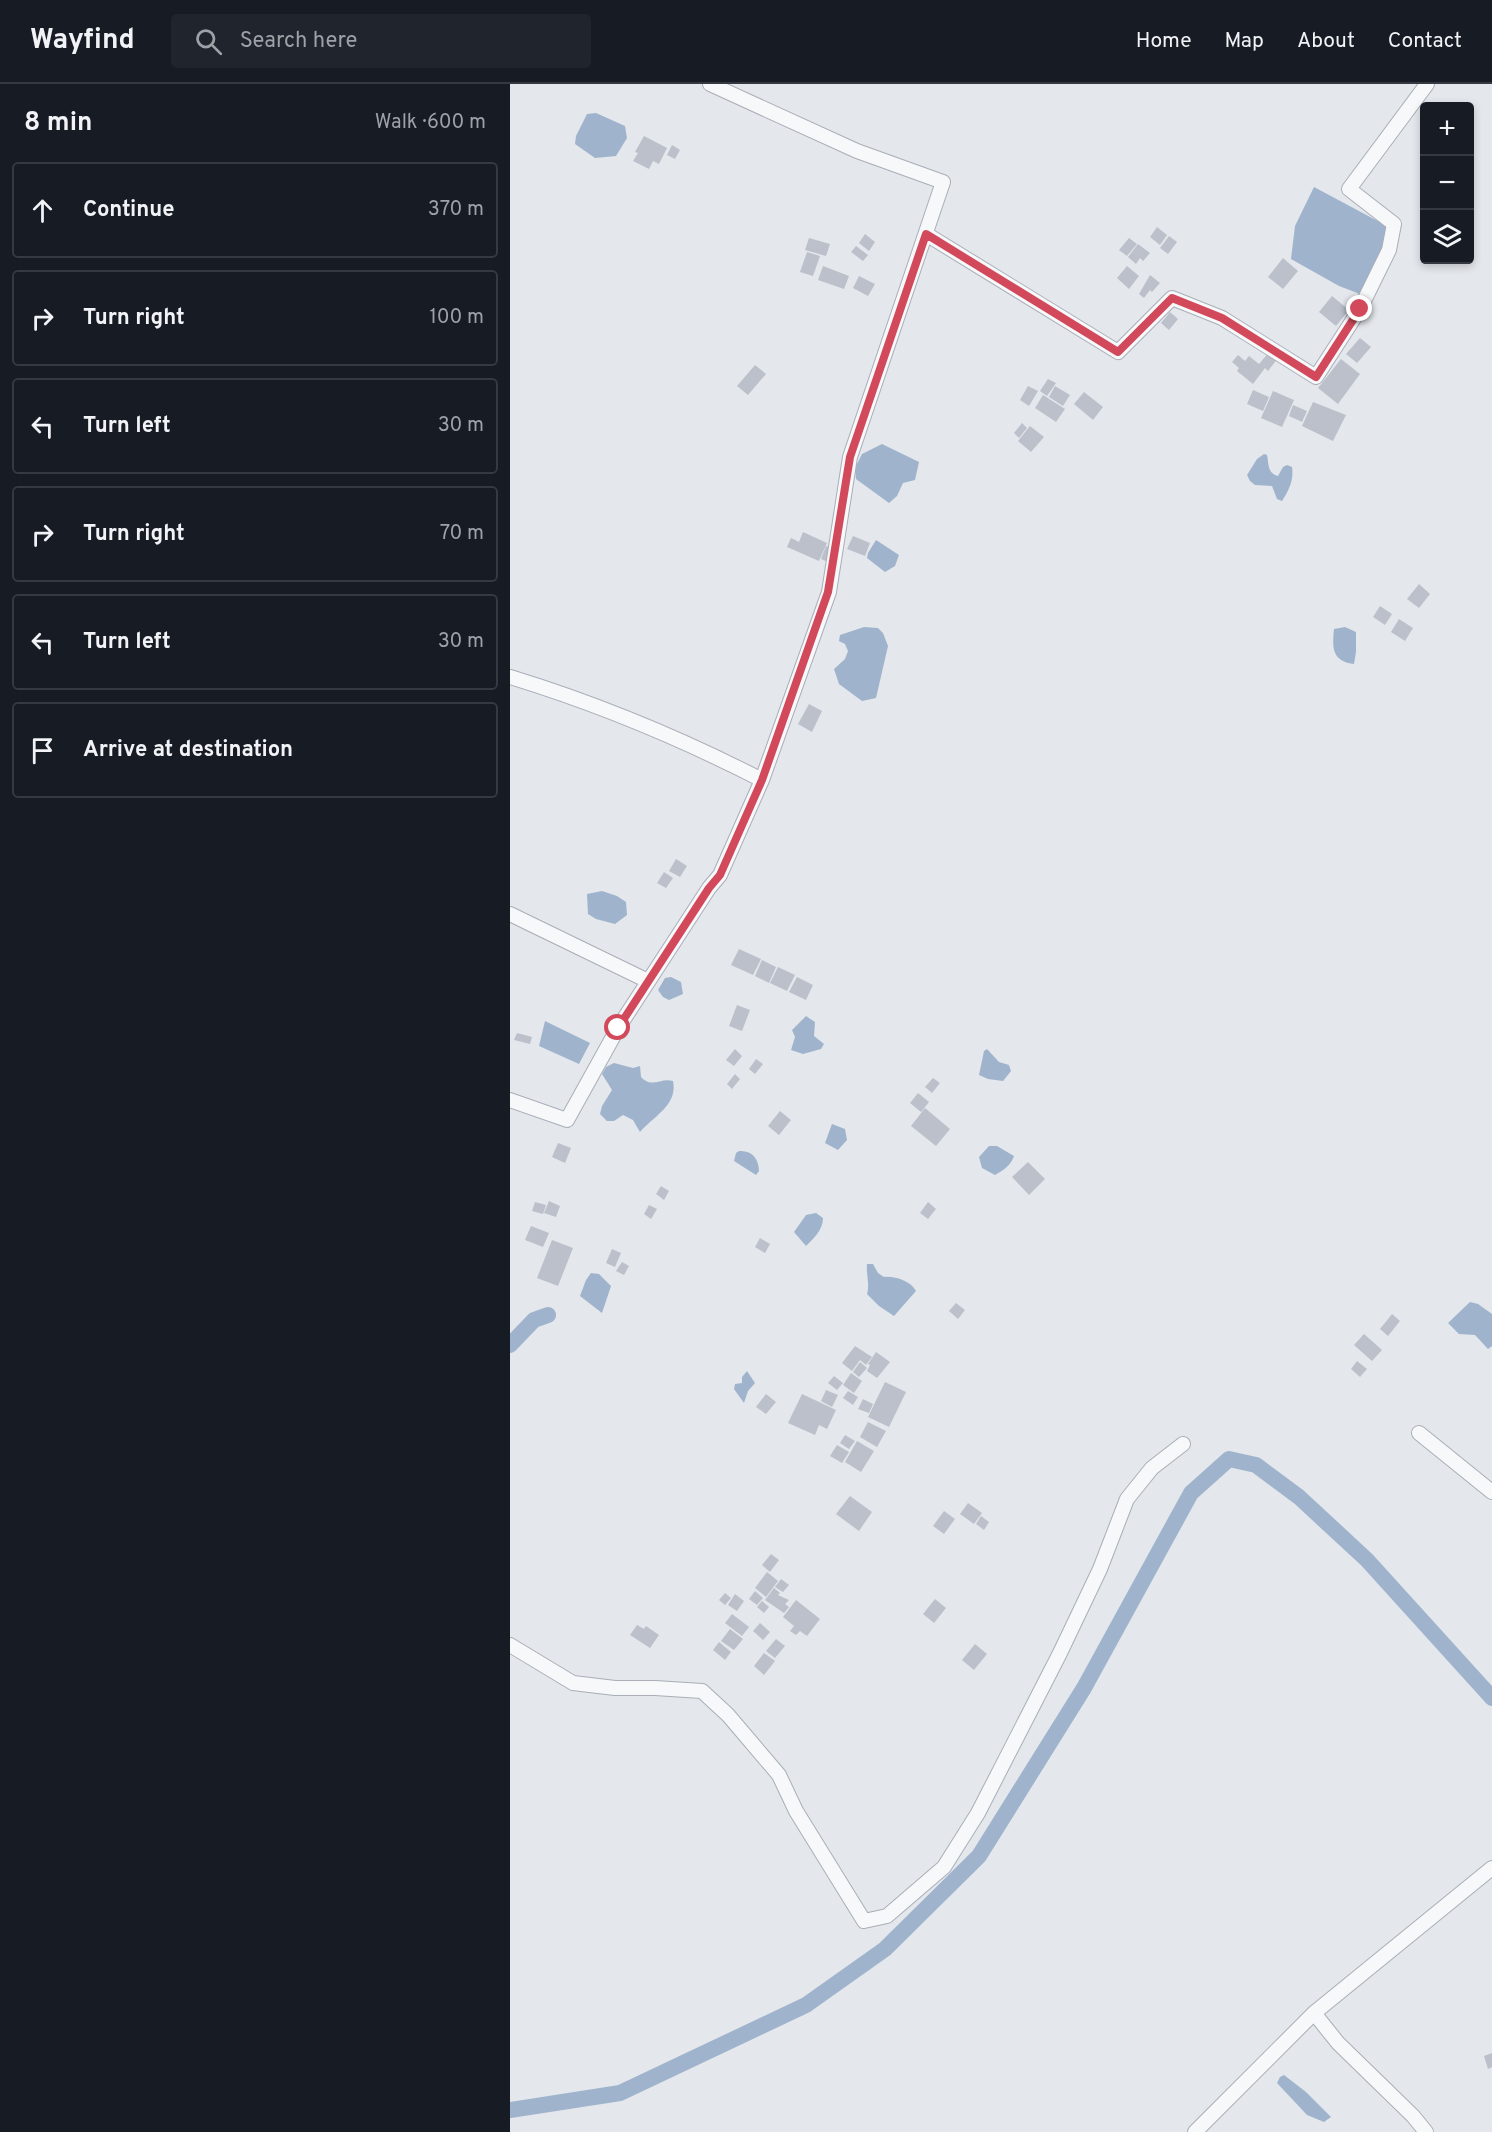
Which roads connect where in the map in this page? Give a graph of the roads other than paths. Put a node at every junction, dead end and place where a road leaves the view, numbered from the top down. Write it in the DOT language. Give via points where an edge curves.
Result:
graph roads {
  1 [pos="711,84"];
  2 [pos="1427,84"];
  3 [pos="926,234"];
  4 [pos="510,677"];
  5 [pos="762,780"];
  6 [pos="510,914"];
  7 [pos="648,981"];
  8 [pos="510,1100"];
  9 [pos="1419,1433"];
  10 [pos="1183,1444"];
  11 [pos="1492,1492"];
  12 [pos="510,1645"];
  13 [pos="1492,1868"];
  14 [pos="1314,2013"];
  15 [pos="1195,2132"];
  16 [pos="1426,2132"];
  1 -- 3 [label="street" via="857,151 943,182"];
  2 -- 3 [label="street" via="1348,189 1394,224 1393,232 1389,250 1360,309 1316,377 1222,318 1172,298 1118,352"];
  3 -- 5 [label="street" via="850,457 828,592"];
  4 -- 5 [label="street" via="578,698"];
  5 -- 7 [label="street" via="720,875"];
  6 -- 7 [label="street"];
  7 -- 8 [label="street" via="567,1120"];
  9 -- 11 [label="street"];
  10 -- 12 [label="street" via="1152,1468 1127,1499 1100,1569 978,1813 944,1867 887,1916 864,1921 802,1821 779,1775 702,1691 573,1683"];
  13 -- 14 [label="street"];
  14 -- 15 [label="street"];
  14 -- 16 [label="street" via="1338,2043"];
}
